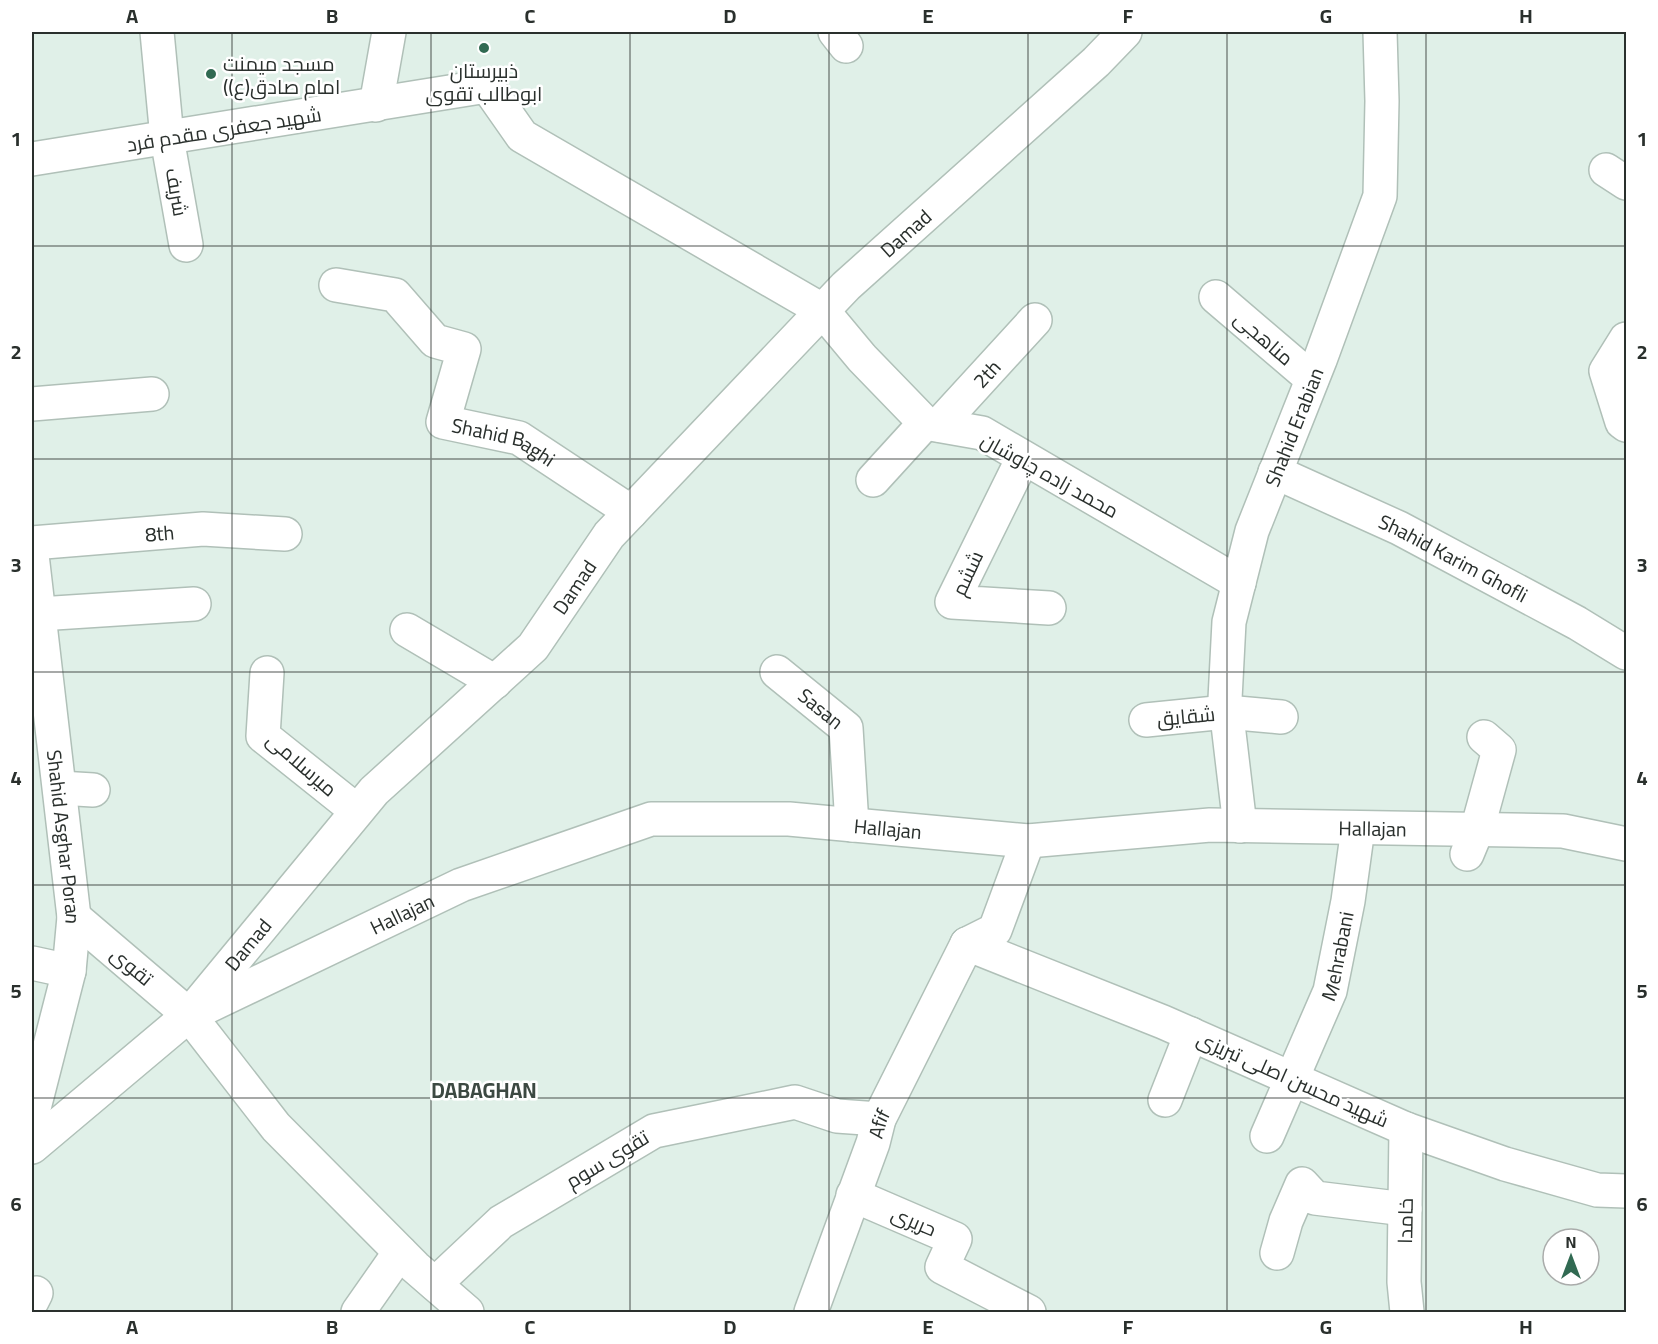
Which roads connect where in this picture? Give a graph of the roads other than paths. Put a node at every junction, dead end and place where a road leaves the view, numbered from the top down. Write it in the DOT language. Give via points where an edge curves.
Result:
graph roads {
  1 [pos="157,32"];
  2 [pos="389,32"];
  3 [pos="1125,32"];
  4 [pos="1380,32"];
  5 [pos="376,105"];
  6 [pos="167,138"];
  7 [pos="32,159"];
  8 [pos="186,245"];
  9 [pos="336,285"];
  10 [pos="1216,297"];
  11 [pos="822,310"];
  12 [pos="1035,320"];
  13 [pos="1626,339"];
  14 [pos="1312,379"];
  15 [pos="152,394"];
  16 [pos="32,404"];
  17 [pos="932,424"];
  18 [pos="1624,424"];
  19 [pos="1023,458"];
  20 [pos="1275,472"];
  21 [pos="873,480"];
  22 [pos="631,512"];
  23 [pos="285,534"];
  24 [pos="32,543"];
  25 [pos="32,555"];
  26 [pos="1239,583"];
  27 [pos="194,604"];
  28 [pos="1049,608"];
  29 [pos="39,614"];
  30 [pos="407,630"];
  31 [pos="1626,653"];
  32 [pos="777,672"];
  33 [pos="267,673"];
  34 [pos="495,681"];
  35 [pos="1226,712"];
  36 [pos="1281,717"];
  37 [pos="1146,720"];
  38 [pos="1484,737"];
  39 [pos="60,788"];
  40 [pos="93,790"];
  41 [pos="357,811"];
  42 [pos="852,825"];
  43 [pos="1240,826"];
  44 [pos="1358,828"];
  45 [pos="1028,841"];
  46 [pos="1472,842"];
  47 [pos="1626,844"];
  48 [pos="74,917"];
  49 [pos="967,944"];
  50 [pos="32,963"];
  51 [pos="69,971"];
  52 [pos="189,1015"];
  53 [pos="1191,1034"];
  54 [pos="1292,1078"];
  55 [pos="1165,1100"];
  56 [pos="32,1116"];
  57 [pos="879,1119"];
  58 [pos="1406,1129"];
  59 [pos="1267,1136"];
  60 [pos="32,1147"];
  61 [pos="1626,1191"];
  62 [pos="853,1195"];
  63 [pos="1405,1209"];
  64 [pos="400,1252"];
  65 [pos="1277,1253"];
  66 [pos="435,1284"];
  67 [pos="358,1312"];
  68 [pos="467,1312"];
  69 [pos="811,1312"];
  70 [pos="1027,1312"];
  71 [pos="1407,1312"];
  1 -- 6 [label="street, شریف"];
  2 -- 5 [label="street"];
  3 -- 11 [label="street, Damad"];
  4 -- 14 [label="street, Shahid Erabian" via="1380,196"];
  5 -- 6 [label="street, شهید جعفری مقدم فرد"];
  5 -- 11 [label="street, شهید جعفری مقدم فرد" via="486,86 522,136"];
  6 -- 7 [label="street, شهید جعفری مقدم فرد"];
  6 -- 8 [label="street, شریف"];
  9 -- 22 [label="street, Shahid Baghi" via="395,295 435,341 464,349 443,422 519,438"];
  10 -- 14 [label="street, مناهجی"];
  11 -- 17 [label="street" via="862,358"];
  11 -- 22 [label="street, Damad"];
  12 -- 17 [label="street, 2th"];
  13 -- 18 [label="street" via="1606,371"];
  14 -- 20 [label="street, Shahid Erabian"];
  15 -- 16 [label="street"];
  17 -- 19 [label="street, محمد زاده چاوشان" via="982,434"];
  17 -- 21 [label="street, 2th"];
  19 -- 26 [label="street, محمد زاده چاوشان"];
  19 -- 28 [label="street, ششم" via="952,602"];
  20 -- 26 [label="street, Shahid Erabian" via="1252,531"];
  20 -- 31 [label="street, Shahid Karim Ghofli" via="1399,528"];
  22 -- 34 [label="street, Damad" via="609,535 533,647"];
  23 -- 24 [label="street, 8th" via="203,529"];
  25 -- 29 [label="street, Shahid Asghar Poran"];
  26 -- 35 [label="street, Shahid Erabian" via="1229,622"];
  27 -- 29 [label="street"];
  29 -- 39 [label="street, Shahid Asghar Poran"];
  30 -- 34 [label="street"];
  32 -- 42 [label="street, Sasan" via="846,728"];
  33 -- 41 [label="street, میرسلامی" via="263,736"];
  34 -- 41 [label="street, Damad"];
  35 -- 36 [label="street, شقایق"];
  35 -- 37 [label="street, شقایق"];
  35 -- 43 [label="street, Shahid Erabian"];
  38 -- 46 [label="street" via="1499,750"];
  39 -- 40 [label="street"];
  39 -- 48 [label="street, Shahid Asghar Poran"];
  41 -- 52 [label="street, Damad"];
  42 -- 45 [label="street, Hallajan"];
  42 -- 52 [label="street, Hallajan" via="789,819 651,819 461,885"];
  43 -- 44 [label="street, Hallajan"];
  43 -- 45 [label="street, Hallajan" via="1210,825"];
  44 -- 46 [label="street, Hallajan"];
  44 -- 54 [label="street, Mehrabani" via="1330,991"];
  45 -- 49 [label="street" via="995,930"];
  46 -- 47 [label="street, Hallajan" via="1563,831"];
  48 -- 51 [label="street, Shahid Asghar Poran"];
  48 -- 52 [label="street, تقوی"];
  49 -- 53 [label="street, شهید محسن اصلی تبریزی"];
  49 -- 57 [label="street, Afif"];
  50 -- 51 [label="street"];
  51 -- 56 [label="street, Shahid Asghar Poran"];
  52 -- 60 [label="street, Damad"];
  52 -- 64 [label="street, تقوی" via="276,1127"];
  53 -- 54 [label="street, شهید محسن اصلی تبریزی"];
  53 -- 55 [label="street"];
  54 -- 58 [label="street, شهید محسن اصلی تبریزی"];
  54 -- 59 [label="street, Mehrabani"];
  57 -- 62 [label="street, Afif"];
  57 -- 66 [label="street, تقوی سوم" via="837,1116 795,1102 654,1131 501,1222"];
  58 -- 61 [label="street, شهید محسن اصلی تبریزی" via="1597,1190"];
  58 -- 63 [label="street, خامدا"];
  62 -- 69 [label="street, Afif"];
  62 -- 70 [label="street, حریری" via="955,1239 942,1267"];
  63 -- 65 [label="street" via="1315,1198 1302,1184"];
  63 -- 71 [label="street, خامدا"];
  64 -- 66 [label="street, تقوی"];
  64 -- 67 [label="street"];
  66 -- 68 [label="street"];
}
